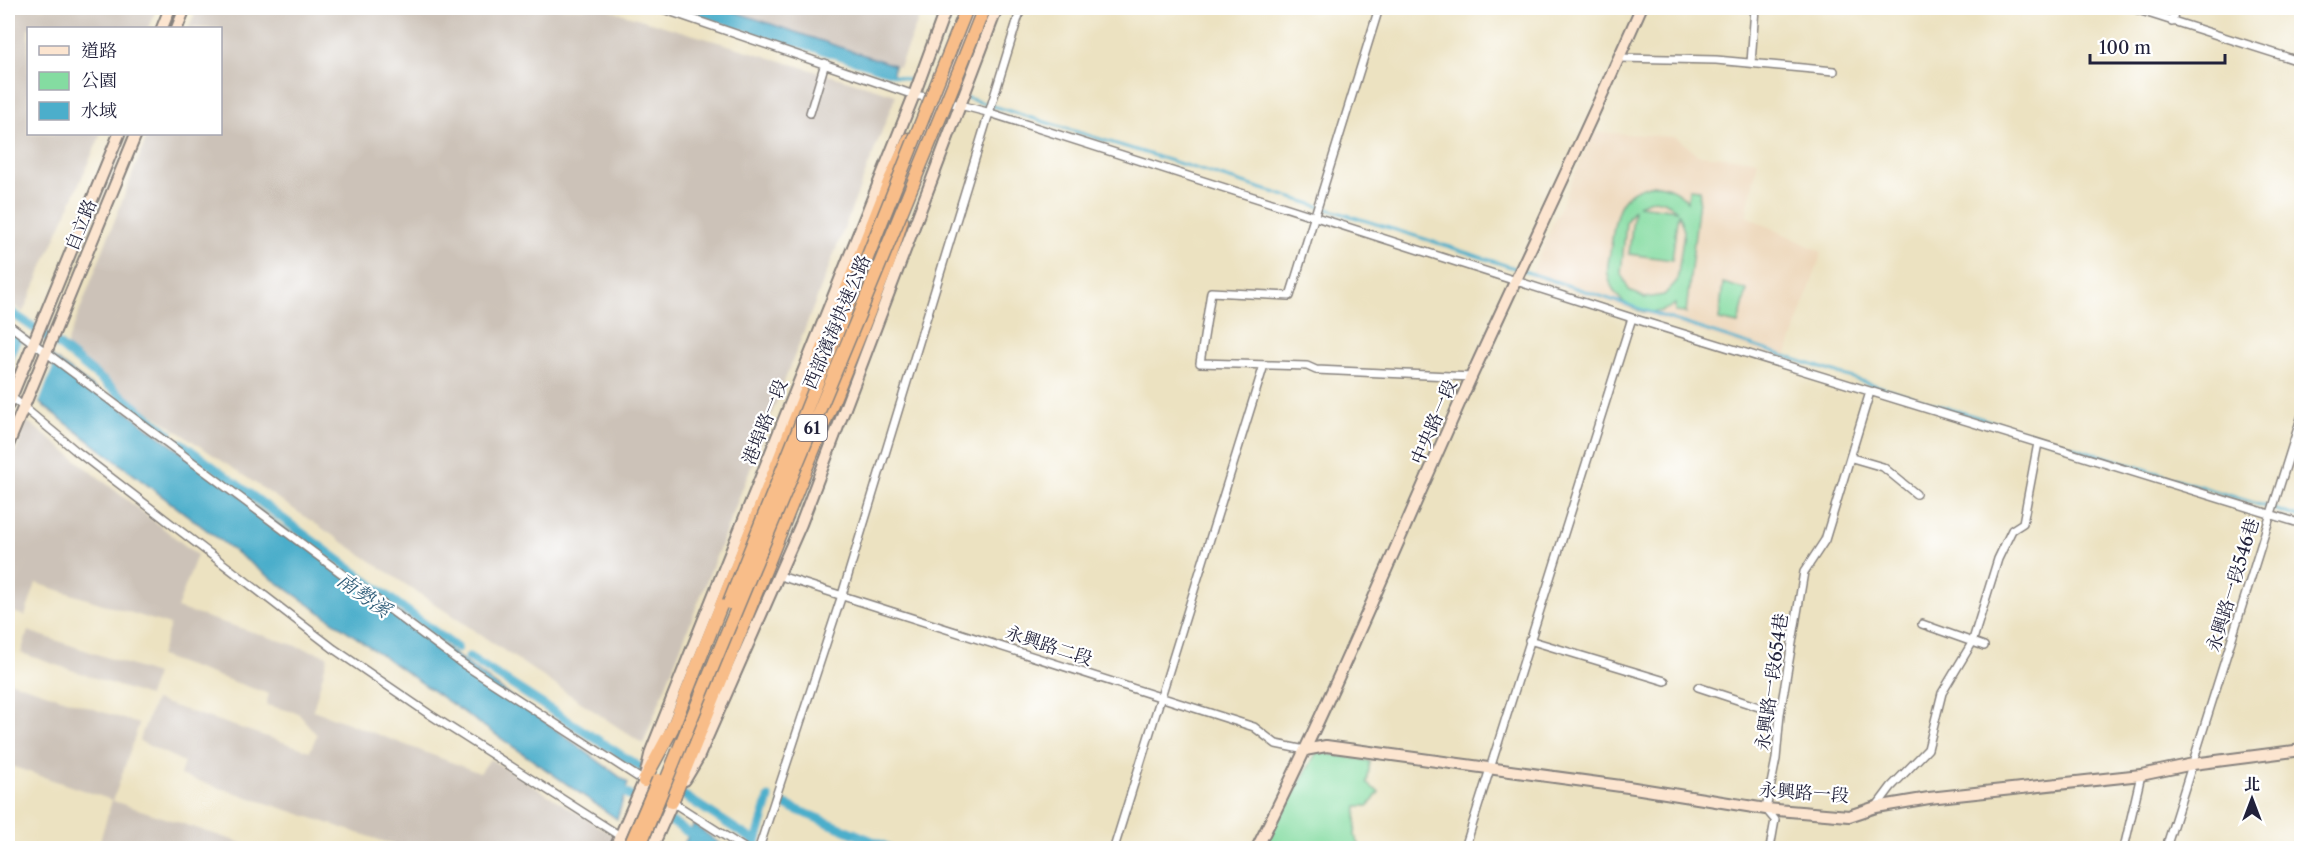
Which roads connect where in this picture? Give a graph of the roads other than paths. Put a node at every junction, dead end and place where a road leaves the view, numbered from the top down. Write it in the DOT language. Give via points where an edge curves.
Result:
graph roads {
  1 [pos="170,8"];
  2 [pos="185,8"];
  3 [pos="660,8"];
  4 [pos="946,8"];
  5 [pos="967,8"];
  6 [pos="976,8"];
  7 [pos="984,8"];
  8 [pos="997,8"];
  9 [pos="1021,8"];
  10 [pos="1379,8"];
  11 [pos="1641,8"];
  12 [pos="1755,8"];
  13 [pos="2132,8"];
  14 [pos="2175,8"];
  15 [pos="2172,22"];
  16 [pos="162,27"];
  17 [pos="177,27"];
  18 [pos="1619,58"];
  19 [pos="2301,62"];
  20 [pos="825,63"];
  21 [pos="1751,63"];
  22 [pos="1834,71"];
  23 [pos="914,95"];
  24 [pos="939,99"];
  25 [pos="958,105"];
  26 [pos="987,112"];
  27 [pos="810,113"];
  28 [pos="924,115"];
  29 [pos="119,135"];
  30 [pos="136,135"];
  31 [pos="904,211"];
  32 [pos="1313,216"];
  33 [pos="1516,282"];
  34 [pos="1632,318"];
  35 [pos="8,324"];
  36 [pos="32,345"];
  37 [pos="45,355"];
  38 [pos="1264,366"];
  39 [pos="1472,377"];
  40 [pos="1870,392"];
  41 [pos="10,397"];
  42 [pos="24,404"];
  43 [pos="2301,415"];
  44 [pos="2038,443"];
  45 [pos="8,445"];
  46 [pos="1852,458"];
  47 [pos="1916,494"];
  48 [pos="2271,514"];
  49 [pos="2301,524"];
  50 [pos="780,576"];
  51 [pos="842,595"];
  52 [pos="1922,624"];
  53 [pos="1529,640"];
  54 [pos="1972,643"];
  55 [pos="1984,646"];
  56 [pos="1665,681"];
  57 [pos="1698,687"];
  58 [pos="1161,697"];
  59 [pos="1780,714"];
  60 [pos="696,716"];
  61 [pos="1305,750"];
  62 [pos="2301,750"];
  63 [pos="2193,764"];
  64 [pos="1491,768"];
  65 [pos="2141,775"];
  66 [pos="644,781"];
  67 [pos="672,802"];
  68 [pos="1876,807"];
  69 [pos="1766,809"];
  70 [pos="620,836"];
  71 [pos="615,849"];
  72 [pos="628,849"];
  73 [pos="638,849"];
  74 [pos="652,849"];
  75 [pos="744,849"];
  76 [pos="759,849"];
  77 [pos="1114,849"];
  78 [pos="1257,849"];
  79 [pos="1465,849"];
  80 [pos="1770,849"];
  81 [pos="2124,849"];
  82 [pos="2166,849"];
  1 -- 16 [label="street"];
  2 -- 17 [label="street"];
  3 -- 20 [label="street"];
  4 -- 23 [label="street, 港埠路一段"];
  5 -- 28 [label="highway, 西部濱海快速公路 / 61, bridge"];
  6 -- 24 [label="street"];
  7 -- 31 [label="highway, 西部濱海快速公路 / 61, bridge"];
  8 -- 25 [label="street"];
  9 -- 26 [label="street"];
  10 -- 32 [label="street"];
  11 -- 18 [label="street, 中央路一段"];
  12 -- 21 [label="street"];
  13 -- 15 [label="street"];
  14 -- 15 [label="street"];
  15 -- 19 [label="street"];
  18 -- 21 [label="street"];
  18 -- 33 [label="street, 中央路一段"];
  20 -- 23 [label="street"];
  20 -- 27 [label="street"];
  21 -- 22 [label="street"];
  23 -- 24 [label="street"];
  23 -- 66 [label="street, 港埠路一段" via="651,751"];
  24 -- 25 [label="street"];
  24 -- 60 [label="street"];
  25 -- 26 [label="street"];
  25 -- 50 [label="street"];
  26 -- 32 [label="street"];
  26 -- 51 [label="street"];
  28 -- 66 [label="highway, bridge" via="912,131 889,182 672,729"];
  28 -- 72 [label="highway, 西部濱海快速公路 / 61, bridge"];
  29 -- 36 [label="street, 自立路"];
  30 -- 37 [label="street, 自立路"];
  31 -- 67 [label="highway, bridge" via="885,273"];
  31 -- 73 [label="highway, 西部濱海快速公路 / 61, bridge" via="722,639"];
  32 -- 33 [label="street"];
  32 -- 38 [label="street" via="1290,296 1211,292 1200,363"];
  33 -- 34 [label="street"];
  33 -- 39 [label="street, 中央路一段"];
  34 -- 40 [label="street"];
  34 -- 53 [label="street"];
  35 -- 36 [label="street"];
  36 -- 37 [label="street"];
  36 -- 41 [label="street, 自立路"];
  37 -- 42 [label="street, 自立路"];
  37 -- 66 [label="street" via="460,662"];
  38 -- 39 [label="street"];
  38 -- 58 [label="street"];
  39 -- 61 [label="street, 中央路一段"];
  40 -- 44 [label="street"];
  40 -- 46 [label="street, 永興路一段654巷"];
  41 -- 42 [label="street"];
  42 -- 45 [label="street"];
  42 -- 70 [label="street" via="75,450 334,649"];
  43 -- 48 [label="street, 永興路一段546巷"];
  44 -- 48 [label="street"];
  44 -- 54 [label="street" via="2023,523 2012,530 1998,559"];
  46 -- 47 [label="street" via="1883,467"];
  46 -- 59 [label="street, 永興路一段654巷" via="1825,540 1804,572"];
  48 -- 49 [label="street"];
  48 -- 63 [label="street, 永興路一段546巷"];
  50 -- 51 [label="street, 永興路二段"];
  50 -- 67 [label="street" via="698,758"];
  51 -- 58 [label="street, 永興路二段"];
  51 -- 76 [label="street"];
  52 -- 54 [label="street"];
  53 -- 56 [label="street"];
  53 -- 64 [label="street"];
  54 -- 55 [label="street"];
  54 -- 68 [label="street" via="1942,693 1928,750"];
  57 -- 59 [label="street"];
  58 -- 61 [label="street, 永興路二段" via="1254,727 1276,744"];
  58 -- 77 [label="street"];
  59 -- 69 [label="street, 永興路一段654巷"];
  60 -- 67 [label="street" via="676,774"];
  60 -- 73 [label="street"];
  61 -- 64 [label="street, 永興路一段" via="1326,746"];
  61 -- 78 [label="street, 中央路一段"];
  62 -- 63 [label="street, 永興路一段"];
  63 -- 65 [label="street, 永興路一段"];
  63 -- 82 [label="street, 永興路一段546巷"];
  64 -- 69 [label="street, 永興路一段"];
  64 -- 79 [label="street"];
  65 -- 68 [label="street, 永興路一段"];
  65 -- 81 [label="street"];
  66 -- 70 [label="street, 港埠路一段"];
  67 -- 74 [label="street"];
  67 -- 75 [label="street"];
  68 -- 69 [label="street, 永興路一段" via="1849,816"];
  69 -- 80 [label="street" via="1774,820"];
  70 -- 71 [label="street, 港埠路一段"];
}
